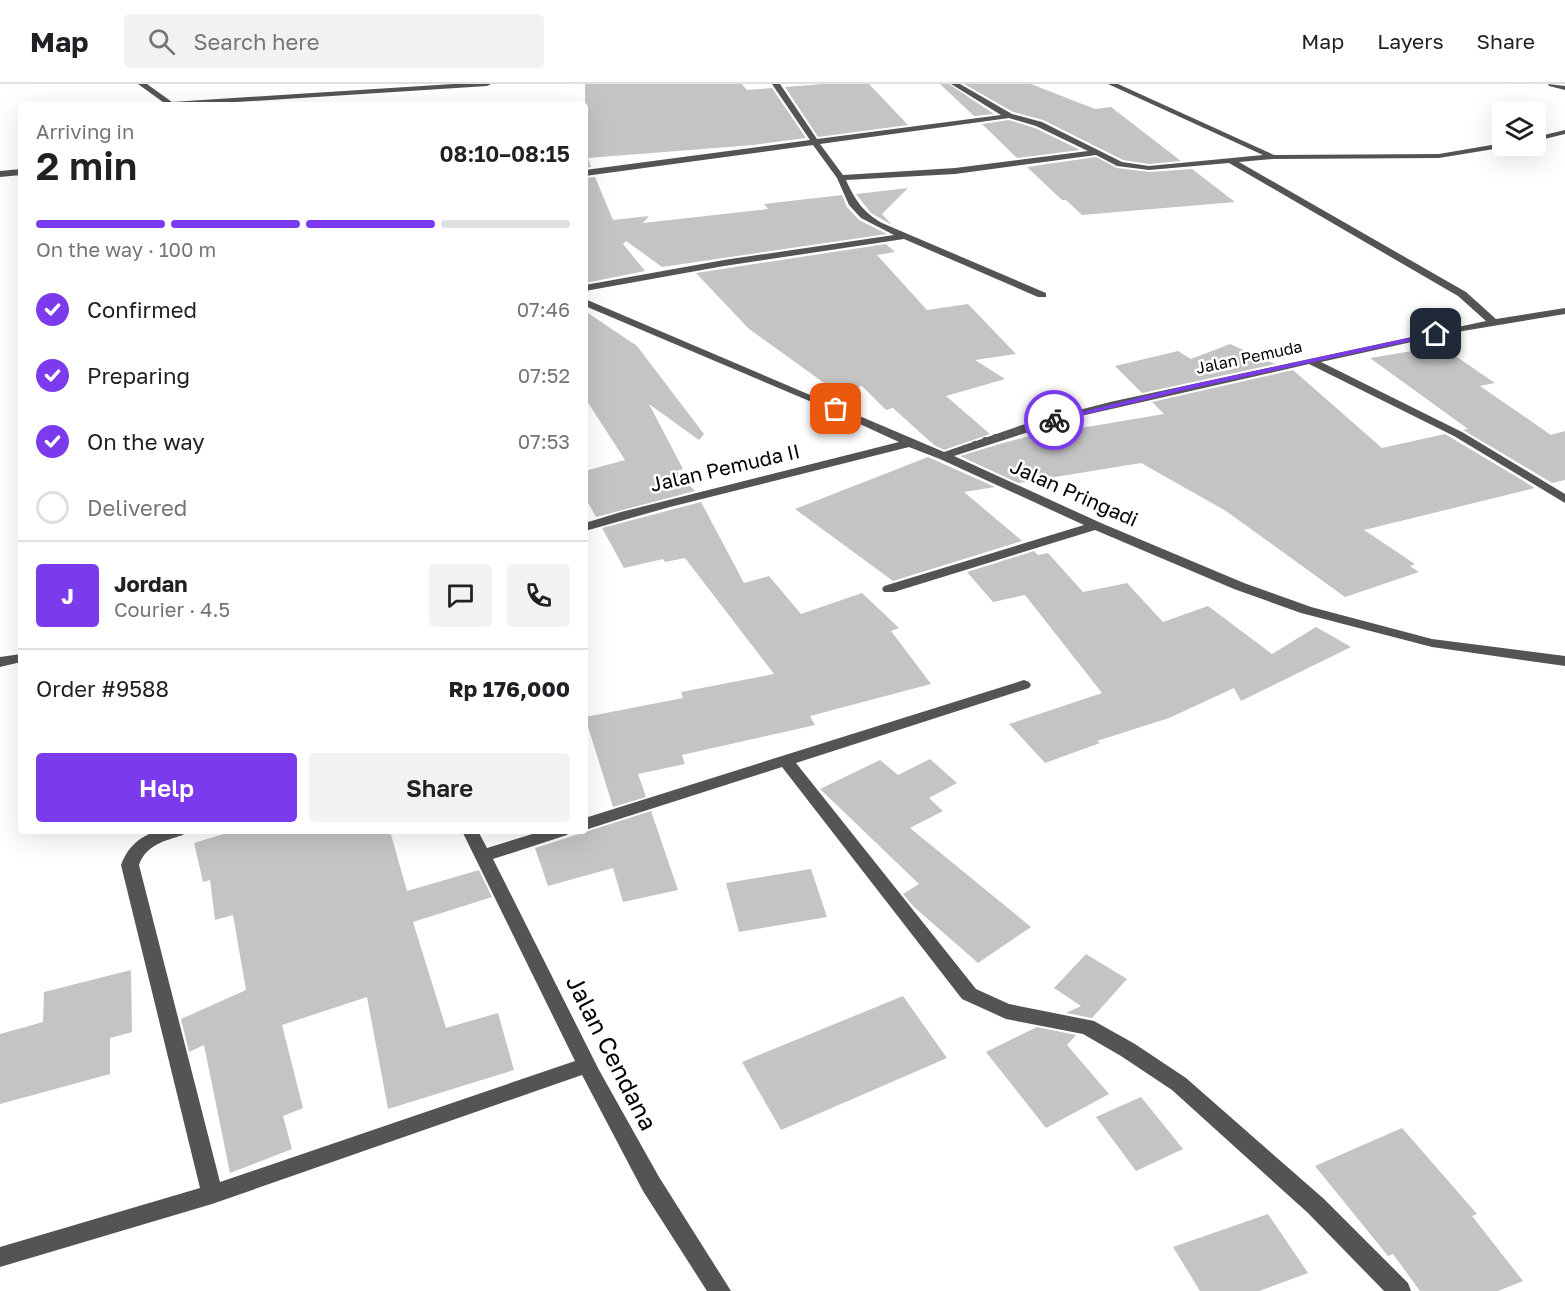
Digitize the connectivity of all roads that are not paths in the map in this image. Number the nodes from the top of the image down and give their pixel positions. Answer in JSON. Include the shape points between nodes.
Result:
{"nodes":[{"id":1,"x":142,"y":84,"type":"edge"},
{"id":2,"x":487,"y":84,"type":"edge"},
{"id":3,"x":955,"y":84,"type":"edge"},
{"id":4,"x":1112,"y":84,"type":"edge"},
{"id":5,"x":1552,"y":84,"type":"edge"},
{"id":6,"x":780,"y":85,"type":"edge"},
{"id":7,"x":1565,"y":88,"type":"edge"},
{"id":8,"x":167,"y":102,"type":"edge"},
{"id":9,"x":216,"y":102,"type":"edge"},
{"id":10,"x":1009,"y":117,"type":"junction"},
{"id":11,"x":1565,"y":132,"type":"edge"},
{"id":12,"x":1546,"y":137,"type":"edge"},
{"id":13,"x":815,"y":142,"type":"junction"},
{"id":14,"x":1492,"y":147,"type":"edge"},
{"id":15,"x":1095,"y":152,"type":"junction"},
{"id":16,"x":1273,"y":157,"type":"junction"},
{"id":17,"x":1231,"y":161,"type":"junction"},
{"id":18,"x":18,"y":172,"type":"edge"},
{"id":19,"x":588,"y":172,"type":"edge"},
{"id":20,"x":0,"y":174,"type":"edge"},
{"id":21,"x":841,"y":178,"type":"junction"},
{"id":22,"x":904,"y":236,"type":"junction"},
{"id":23,"x":588,"y":287,"type":"edge"},
{"id":24,"x":1042,"y":295,"type":"dead end"},
{"id":25,"x":588,"y":303,"type":"edge"},
{"id":26,"x":1565,"y":310,"type":"edge"},
{"id":27,"x":1492,"y":321,"type":"junction"},
{"id":28,"x":1311,"y":361,"type":"junction"},
{"id":29,"x":910,"y":443,"type":"junction"},
{"id":30,"x":944,"y":456,"type":"junction"},
{"id":31,"x":1565,"y":499,"type":"edge"},
{"id":32,"x":588,"y":526,"type":"edge"},
{"id":33,"x":1096,"y":526,"type":"junction"},
{"id":34,"x":889,"y":589,"type":"dead end"},
{"id":35,"x":18,"y":659,"type":"edge"},
{"id":36,"x":1565,"y":661,"type":"edge"},
{"id":37,"x":0,"y":662,"type":"edge"},
{"id":38,"x":1024,"y":685,"type":"dead end"},
{"id":39,"x":785,"y":760,"type":"junction"},
{"id":40,"x":588,"y":823,"type":"edge"},
{"id":41,"x":167,"y":834,"type":"edge"},
{"id":42,"x":471,"y":834,"type":"edge"},
{"id":43,"x":552,"y":834,"type":"edge"},
{"id":44,"x":482,"y":856,"type":"junction"},
{"id":45,"x":587,"y":1065,"type":"junction"},
{"id":46,"x":212,"y":1194,"type":"junction"},
{"id":47,"x":0,"y":1257,"type":"edge"},
{"id":48,"x":720,"y":1291,"type":"edge"},
{"id":49,"x":1400,"y":1291,"type":"edge"}],
"edges":[{"from":1,"to":8,"type":"street"},
{"from":2,"to":9,"type":"street"},
{"from":3,"to":10,"type":"street"},
{"from":4,"to":16,"type":"street"},
{"from":5,"to":7,"type":"street"},
{"from":6,"to":13,"type":"street"},
{"from":10,"to":13,"type":"street"},
{"from":10,"to":15,"type":"street","via":[[1039,123]]},
{"from":11,"to":12,"type":"street"},
{"from":13,"to":19,"type":"street"},
{"from":13,"to":21,"type":"street"},
{"from":14,"to":16,"type":"street","via":[[1409,158]]},
{"from":15,"to":17,"type":"street","via":[[1120,164],[1149,168]]},
{"from":15,"to":21,"type":"street","via":[[955,171]]},
{"from":16,"to":17,"type":"street"},
{"from":17,"to":27,"type":"street","via":[[1462,294]]},
{"from":18,"to":20,"type":"street"},
{"from":21,"to":22,"type":"street","via":[[852,202],[864,216]]},
{"from":22,"to":23,"type":"street"},
{"from":22,"to":24,"type":"street"},
{"from":25,"to":29,"type":"street","name":"Jalan Pringadi"},
{"from":26,"to":27,"type":"street","name":"Jalan Pemuda"},
{"from":27,"to":28,"type":"street","name":"Jalan Pemuda"},
{"from":28,"to":30,"type":"street","name":"Jalan Pemuda","via":[[1034,425]]},
{"from":28,"to":31,"type":"street","via":[[1458,434]]},
{"from":29,"to":30,"type":"street","name":"Jalan Pringadi"},
{"from":29,"to":32,"type":"street","name":"Jalan Pemuda II"},
{"from":30,"to":33,"type":"street","name":"Jalan Pringadi"},
{"from":33,"to":34,"type":"street"},
{"from":33,"to":36,"type":"street","name":"Jalan Pringadi","via":[[1306,610],[1432,643]]},
{"from":35,"to":37,"type":"street"},
{"from":38,"to":39,"type":"street"},
{"from":39,"to":40,"type":"street"},
{"from":39,"to":49,"type":"street","via":[[969,994],[1006,1011],[1087,1027],[1170,1078],[1316,1206]]},
{"from":41,"to":46,"type":"street","via":[[140,845],[130,865]]},
{"from":42,"to":44,"type":"street","name":"Jalan Cendana"},
{"from":43,"to":44,"type":"street"},
{"from":44,"to":45,"type":"street","name":"Jalan Cendana"},
{"from":45,"to":46,"type":"street"},
{"from":45,"to":48,"type":"street","name":"Jalan Cendana","via":[[651,1184]]},
{"from":46,"to":47,"type":"street"}]}
